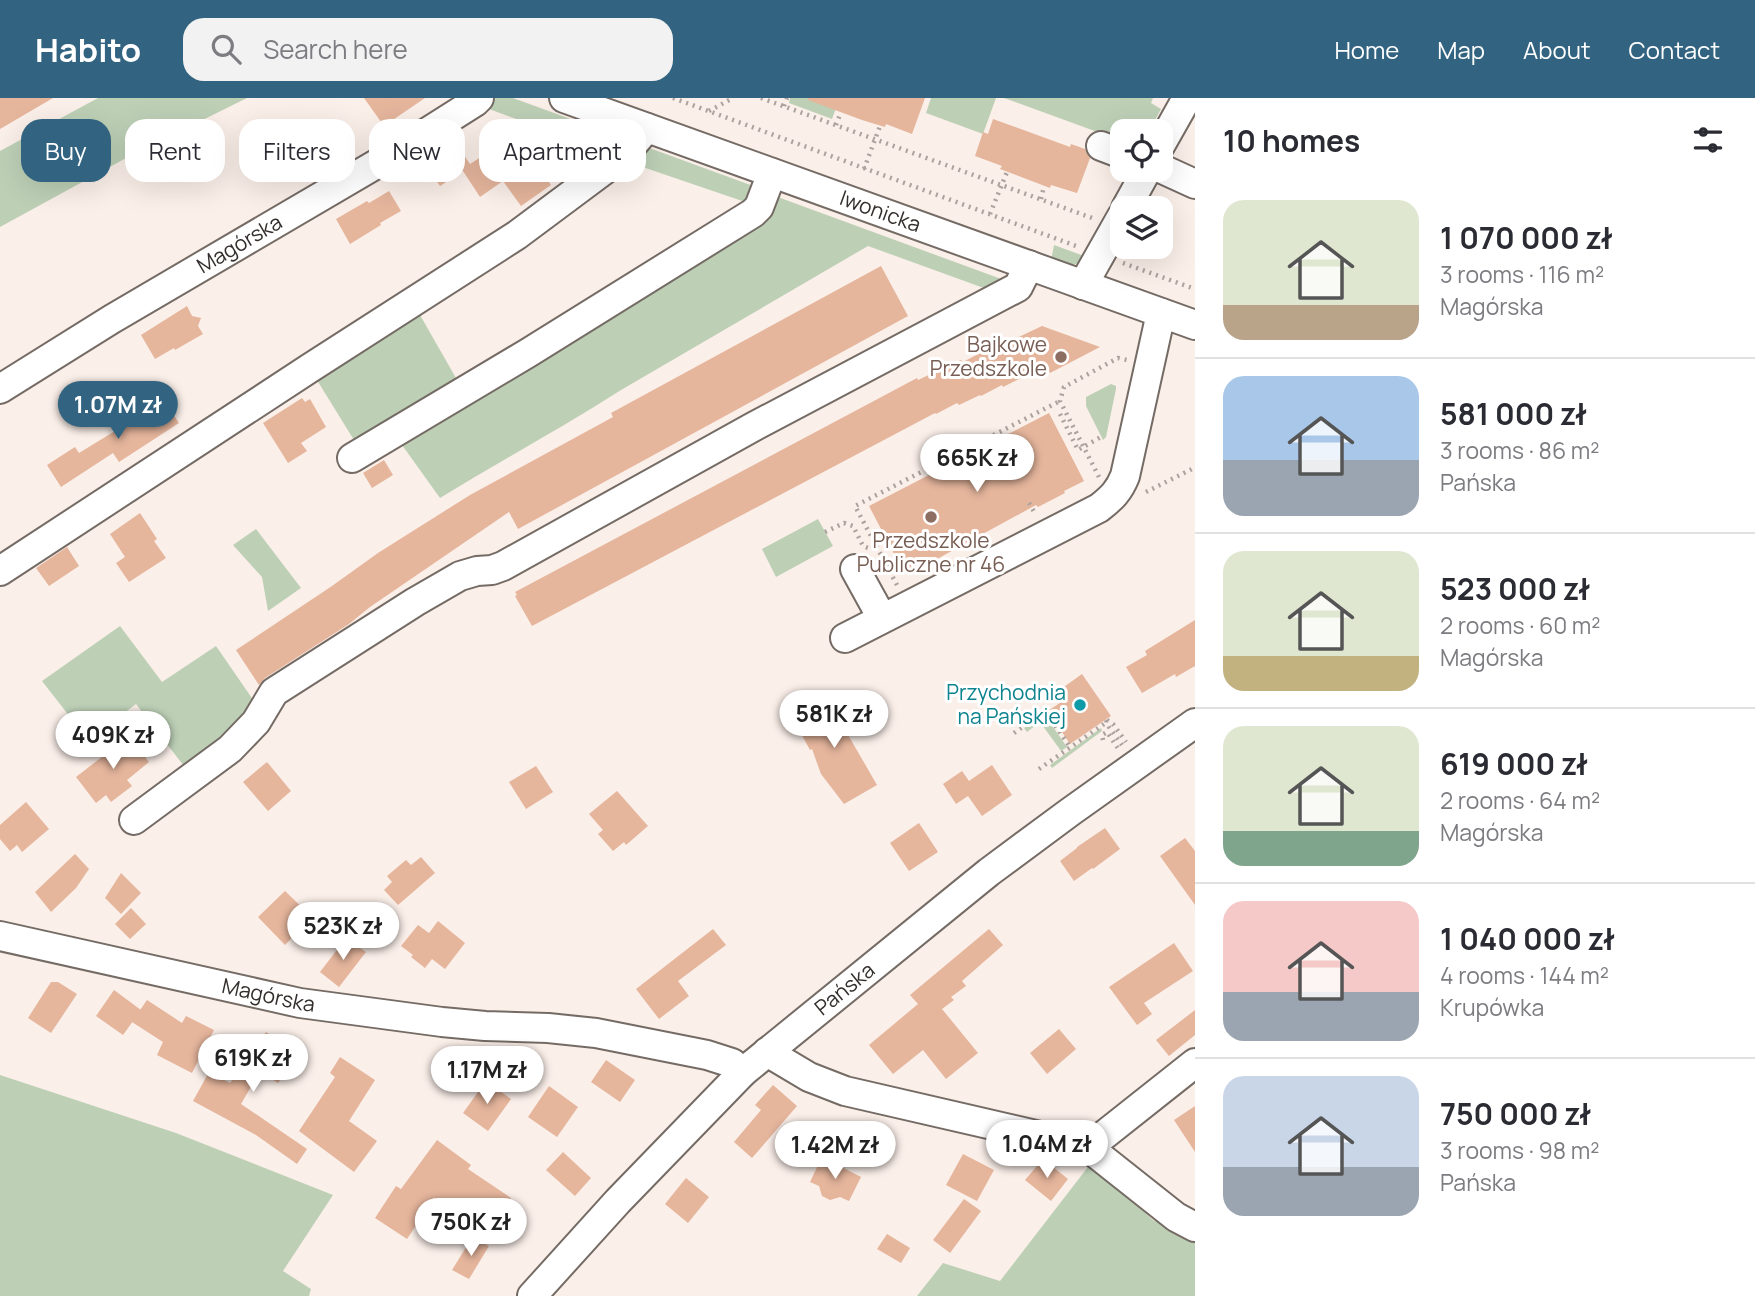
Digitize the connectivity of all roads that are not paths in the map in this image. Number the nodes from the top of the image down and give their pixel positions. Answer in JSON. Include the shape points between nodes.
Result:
{"nodes":[{"id":1,"x":478,"y":98,"type":"edge"},
{"id":2,"x":1187,"y":98,"type":"edge"},
{"id":3,"x":568,"y":99,"type":"edge"},
{"id":4,"x":1173,"y":123,"type":"edge"},
{"id":5,"x":648,"y":128,"type":"junction"},
{"id":6,"x":772,"y":173,"type":"junction"},
{"id":7,"x":1173,"y":174,"type":"edge"},
{"id":8,"x":1195,"y":184,"type":"edge"},
{"id":9,"x":1110,"y":218,"type":"edge"},
{"id":10,"x":1029,"y":265,"type":"junction"},
{"id":11,"x":1083,"y":285,"type":"junction"},
{"id":12,"x":1161,"y":313,"type":"junction"},
{"id":13,"x":1195,"y":326,"type":"edge"},
{"id":14,"x":0,"y":389,"type":"edge"},
{"id":15,"x":352,"y":458,"type":"dead end"},
{"id":16,"x":855,"y":569,"type":"dead end"},
{"id":17,"x":0,"y":571,"type":"edge"},
{"id":18,"x":883,"y":618,"type":"junction"},
{"id":19,"x":845,"y":638,"type":"dead end"},
{"id":20,"x":1195,"y":723,"type":"edge"},
{"id":21,"x":134,"y":820,"type":"dead end"},
{"id":22,"x":0,"y":936,"type":"edge"},
{"id":23,"x":767,"y":1052,"type":"junction"},
{"id":24,"x":1195,"y":1063,"type":"edge"},
{"id":25,"x":743,"y":1072,"type":"junction"},
{"id":26,"x":1090,"y":1150,"type":"junction"},
{"id":27,"x":1195,"y":1227,"type":"edge"},
{"id":28,"x":532,"y":1296,"type":"edge"}],
"edges":[{"from":1,"to":14,"type":"street","name":"Magórska","via":[[385,159]]},
{"from":2,"to":4,"type":"street"},
{"from":3,"to":5,"type":"street","name":"Iwonicka"},
{"from":5,"to":6,"type":"street","name":"Iwonicka"},
{"from":5,"to":17,"type":"street","via":[[623,156],[517,235]]},
{"from":6,"to":10,"type":"street","name":"Iwonicka"},
{"from":6,"to":15,"type":"street","via":[[753,214]]},
{"from":7,"to":8,"type":"street"},
{"from":9,"to":11,"type":"street","via":[[1101,255]]},
{"from":10,"to":11,"type":"street","name":"Iwonicka"},
{"from":10,"to":21,"type":"street","via":[[1018,287],[503,566],[460,576],[415,602],[274,692],[256,722],[230,750]]},
{"from":11,"to":12,"type":"street","name":"Iwonicka"},
{"from":12,"to":13,"type":"street","name":"Iwonicka"},
{"from":12,"to":18,"type":"street","via":[[1125,476],[1112,499]]},
{"from":16,"to":18,"type":"street"},
{"from":18,"to":19,"type":"street"},
{"from":20,"to":23,"type":"street","name":"Pańska","via":[[989,872]]},
{"from":22,"to":25,"type":"street","name":"Magórska","via":[[300,1003],[442,1022],[596,1033],[706,1055],[732,1063]]},
{"from":23,"to":25,"type":"street","name":"Pańska"},
{"from":23,"to":26,"type":"street","via":[[809,1077],[845,1091]]},
{"from":24,"to":26,"type":"street"},
{"from":25,"to":28,"type":"street","name":"Pańska"},
{"from":26,"to":27,"type":"street"}]}
